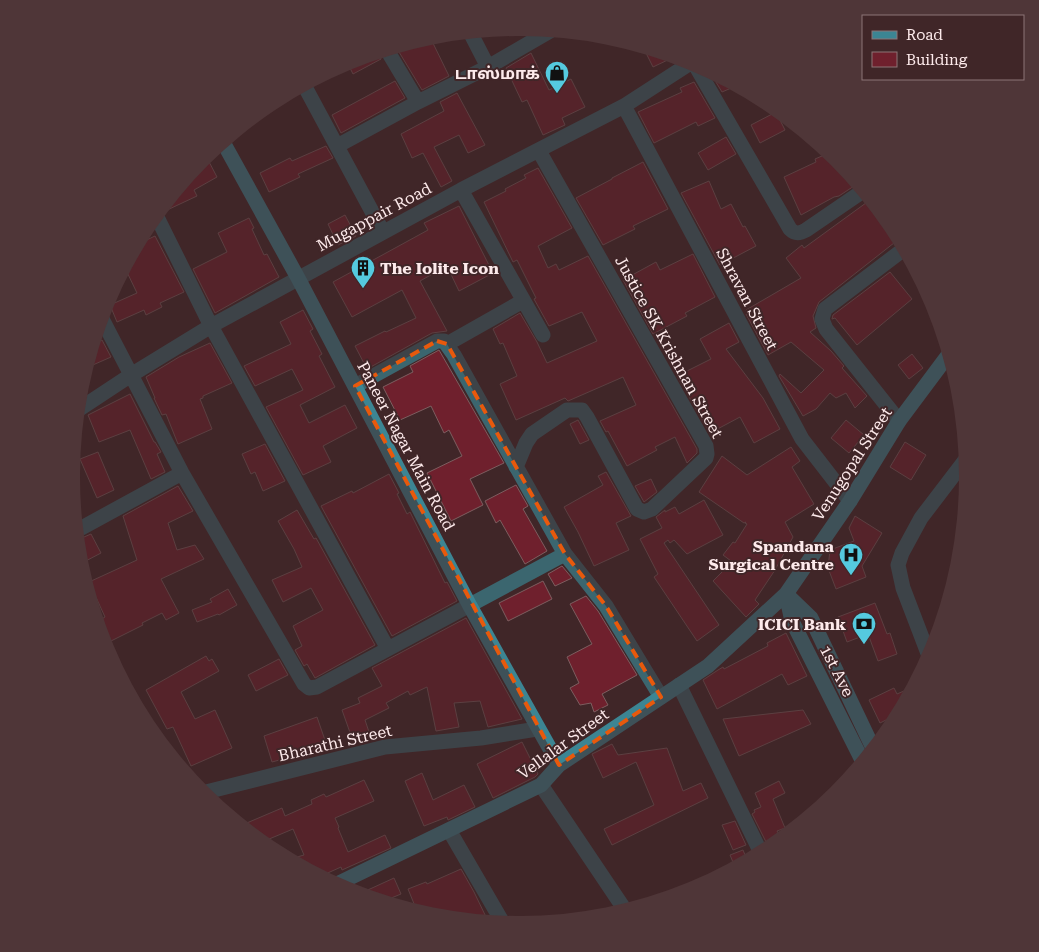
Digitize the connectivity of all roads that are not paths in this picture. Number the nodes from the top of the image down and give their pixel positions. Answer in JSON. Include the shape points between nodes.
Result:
{"nodes":[{"id":1,"x":539,"y":37,"type":"edge"},
{"id":2,"x":474,"y":39,"type":"edge"},
{"id":3,"x":391,"y":56,"type":"edge"},
{"id":4,"x":488,"y":67,"type":"junction"},
{"id":5,"x":684,"y":69,"type":"edge"},
{"id":6,"x":701,"y":76,"type":"edge"},
{"id":7,"x":307,"y":91,"type":"edge"},
{"id":8,"x":418,"y":102,"type":"junction"},
{"id":9,"x":624,"y":106,"type":"junction"},
{"id":10,"x":337,"y":146,"type":"junction"},
{"id":11,"x":226,"y":148,"type":"edge"},
{"id":12,"x":539,"y":151,"type":"junction"},
{"id":13,"x":461,"y":190,"type":"junction"},
{"id":14,"x":857,"y":195,"type":"edge"},
{"id":15,"x":160,"y":224,"type":"edge"},
{"id":16,"x":383,"y":232,"type":"junction"},
{"id":17,"x":898,"y":253,"type":"edge"},
{"id":18,"x":298,"y":278,"type":"junction"},
{"id":19,"x":523,"y":301,"type":"junction"},
{"id":20,"x":212,"y":326,"type":"junction"},
{"id":21,"x":106,"y":327,"type":"edge"},
{"id":22,"x":543,"y":335,"type":"dead end"},
{"id":23,"x":447,"y":344,"type":"junction"},
{"id":24,"x":944,"y":361,"type":"edge"},
{"id":25,"x":131,"y":375,"type":"junction"},
{"id":26,"x":355,"y":386,"type":"junction"},
{"id":27,"x":86,"y":405,"type":"edge"},
{"id":28,"x":899,"y":421,"type":"junction"},
{"id":29,"x":516,"y":467,"type":"junction"},
{"id":30,"x":959,"y":469,"type":"edge"},
{"id":31,"x":182,"y":473,"type":"junction"},
{"id":32,"x":850,"y":501,"type":"junction"},
{"id":33,"x":83,"y":528,"type":"edge"},
{"id":34,"x":565,"y":554,"type":"junction"},
{"id":35,"x":786,"y":594,"type":"junction"},
{"id":36,"x":470,"y":606,"type":"junction"},
{"id":37,"x":925,"y":646,"type":"edge"},
{"id":38,"x":388,"y":650,"type":"junction"},
{"id":39,"x":679,"y":685,"type":"junction"},
{"id":40,"x":661,"y":697,"type":"junction"},
{"id":41,"x":537,"y":729,"type":"junction"},
{"id":42,"x":870,"y":741,"type":"edge"},
{"id":43,"x":859,"y":755,"type":"edge"},
{"id":44,"x":559,"y":765,"type":"junction"},
{"id":45,"x":541,"y":785,"type":"junction"},
{"id":46,"x":213,"y":790,"type":"edge"},
{"id":47,"x":449,"y":830,"type":"junction"},
{"id":48,"x":758,"y":846,"type":"edge"},
{"id":49,"x":346,"y":880,"type":"edge"},
{"id":50,"x":621,"y":904,"type":"edge"},
{"id":51,"x":499,"y":915,"type":"edge"}],
"edges":[{"from":1,"to":4,"type":"street"},
{"from":2,"to":4,"type":"street"},
{"from":3,"to":8,"type":"street"},
{"from":4,"to":8,"type":"street"},
{"from":5,"to":9,"type":"street","name":"Mugappair Road"},
{"from":6,"to":14,"type":"street","via":[[794,233],[806,230]]},
{"from":7,"to":10,"type":"street"},
{"from":8,"to":10,"type":"street"},
{"from":9,"to":12,"type":"street","name":"Mugappair Road"},
{"from":9,"to":32,"type":"street","name":"Shravan Street","via":[[802,438]]},
{"from":10,"to":16,"type":"street"},
{"from":11,"to":18,"type":"street","name":"Paneer Nagar Main Road"},
{"from":12,"to":13,"type":"street","name":"Mugappair Road"},
{"from":12,"to":29,"type":"street","name":"Justice SK Krishnan Street","via":[[708,454],[652,509],[644,512],[637,509],[582,410],[568,410],[532,434]]},
{"from":13,"to":16,"type":"street","name":"Mugappair Road"},
{"from":13,"to":19,"type":"street"},
{"from":15,"to":20,"type":"street"},
{"from":16,"to":18,"type":"street","name":"Mugappair Road"},
{"from":17,"to":28,"type":"street","via":[[825,308],[822,319]]},
{"from":18,"to":20,"type":"street","name":"Mugappair Road"},
{"from":18,"to":26,"type":"street","name":"Paneer Nagar Main Road"},
{"from":19,"to":22,"type":"street"},
{"from":19,"to":23,"type":"street"},
{"from":20,"to":25,"type":"street","name":"Mugappair Road"},
{"from":20,"to":38,"type":"street"},
{"from":21,"to":25,"type":"street"},
{"from":23,"to":26,"type":"street","via":[[437,341]]},
{"from":23,"to":29,"type":"street"},
{"from":24,"to":28,"type":"street","name":"Venugopal Street"},
{"from":25,"to":27,"type":"street","name":"Mugappair Road"},
{"from":25,"to":31,"type":"street"},
{"from":26,"to":36,"type":"street","name":"Paneer Nagar Main Road"},
{"from":28,"to":32,"type":"street","name":"Venugopal Street"},
{"from":29,"to":34,"type":"street"},
{"from":30,"to":37,"type":"street","via":[[921,518],[898,565],[903,588]]},
{"from":31,"to":33,"type":"street"},
{"from":31,"to":38,"type":"street","via":[[304,684],[309,688],[317,687]]},
{"from":32,"to":35,"type":"street","name":"Venugopal Street"},
{"from":34,"to":36,"type":"street"},
{"from":34,"to":40,"type":"street","via":[[606,606]]},
{"from":35,"to":39,"type":"street","name":"Vellalar Street","via":[[708,666]]},
{"from":35,"to":42,"type":"street","via":[[811,618]]},
{"from":35,"to":43,"type":"street","name":"1st Ave","via":[[792,621]]},
{"from":36,"to":38,"type":"street"},
{"from":36,"to":41,"type":"street","name":"Paneer Nagar Main Road"},
{"from":39,"to":40,"type":"street","name":"Vellalar Street"},
{"from":39,"to":48,"type":"street"},
{"from":40,"to":44,"type":"street","name":"Vellalar Street"},
{"from":41,"to":44,"type":"street","name":"Paneer Nagar Main Road"},
{"from":41,"to":46,"type":"street","name":"Bharathi Street","via":[[385,747]]},
{"from":44,"to":45,"type":"street","name":"Vellalar Street"},
{"from":45,"to":47,"type":"street","name":"Vellalar Street"},
{"from":45,"to":50,"type":"street"},
{"from":47,"to":49,"type":"street","name":"Vellalar Street"},
{"from":47,"to":51,"type":"street"}]}
